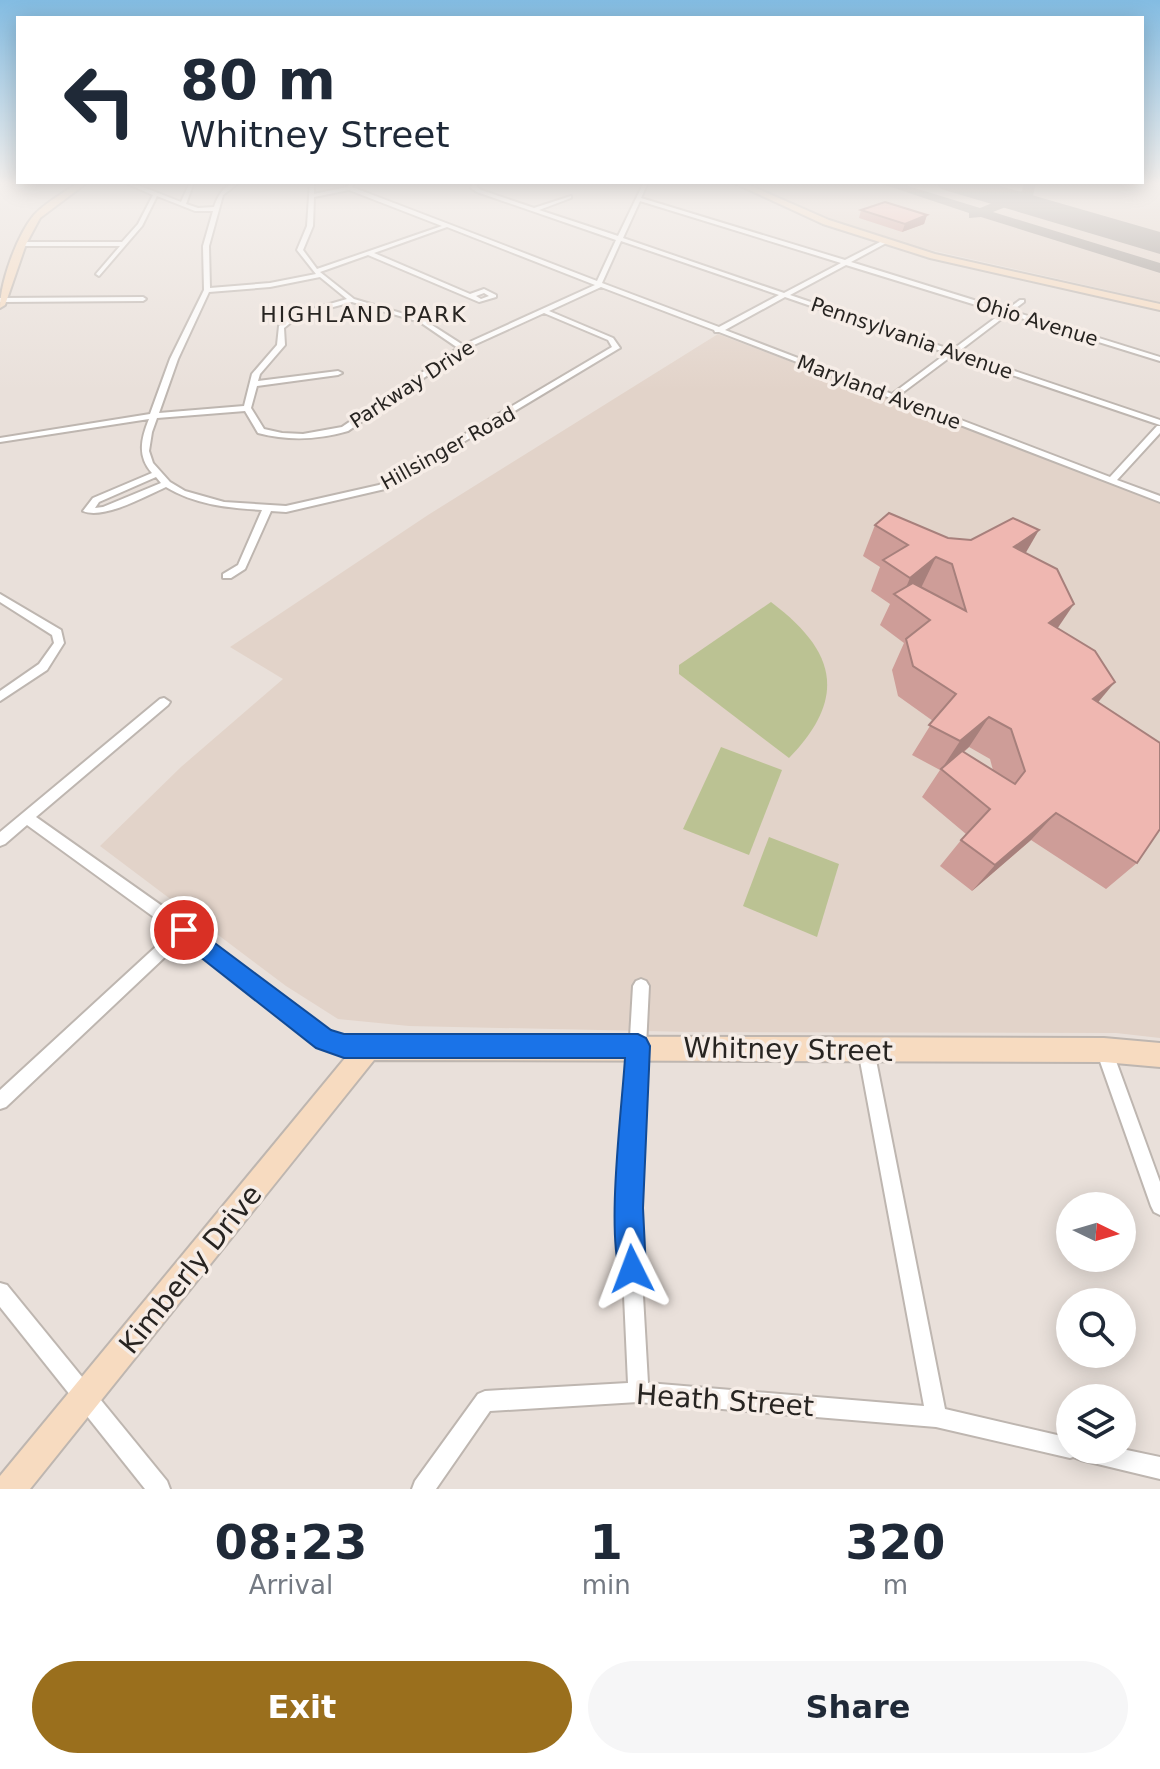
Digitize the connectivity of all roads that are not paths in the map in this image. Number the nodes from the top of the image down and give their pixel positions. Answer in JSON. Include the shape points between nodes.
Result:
{"nodes":[{"id":1,"x":19,"y":251,"type":"edge"},
{"id":2,"x":118,"y":251,"type":"edge"},
{"id":3,"x":206,"y":251,"type":"edge"},
{"id":4,"x":301,"y":251,"type":"edge"},
{"id":5,"x":373,"y":251,"type":"edge"},
{"id":6,"x":508,"y":251,"type":"edge"},
{"id":7,"x":613,"y":251,"type":"edge"},
{"id":8,"x":656,"y":251,"type":"edge"},
{"id":9,"x":811,"y":251,"type":"edge"},
{"id":10,"x":866,"y":251,"type":"edge"},
{"id":11,"x":921,"y":251,"type":"edge"},
{"id":12,"x":369,"y":253,"type":"junction"},
{"id":13,"x":845,"y":262,"type":"junction"},
{"id":14,"x":318,"y":273,"type":"junction"},
{"id":15,"x":99,"y":274,"type":"dead end"},
{"id":16,"x":598,"y":286,"type":"junction"},
{"id":17,"x":207,"y":290,"type":"junction"},
{"id":18,"x":785,"y":295,"type":"junction"},
{"id":19,"x":471,"y":296,"type":"dead end"},
{"id":20,"x":143,"y":299,"type":"dead end"},
{"id":21,"x":352,"y":300,"type":"junction"},
{"id":22,"x":1,"y":301,"type":"edge"},
{"id":23,"x":1022,"y":301,"type":"dead end"},
{"id":24,"x":1160,"y":307,"type":"edge"},
{"id":25,"x":544,"y":311,"type":"junction"},
{"id":26,"x":1008,"y":312,"type":"junction"},
{"id":27,"x":717,"y":331,"type":"junction"},
{"id":28,"x":463,"y":348,"type":"junction"},
{"id":29,"x":954,"y":353,"type":"junction"},
{"id":30,"x":1160,"y":359,"type":"edge"},
{"id":31,"x":338,"y":373,"type":"dead end"},
{"id":32,"x":255,"y":384,"type":"junction"},
{"id":33,"x":892,"y":397,"type":"junction"},
{"id":34,"x":247,"y":408,"type":"junction"},
{"id":35,"x":153,"y":416,"type":"junction"},
{"id":36,"x":1160,"y":426,"type":"edge"},
{"id":37,"x":0,"y":440,"type":"edge"},
{"id":38,"x":157,"y":474,"type":"junction"},
{"id":39,"x":1111,"y":481,"type":"junction"},
{"id":40,"x":167,"y":484,"type":"junction"},
{"id":41,"x":1160,"y":499,"type":"edge"},
{"id":42,"x":267,"y":509,"type":"junction"},
{"id":43,"x":227,"y":576,"type":"dead end"},
{"id":44,"x":1,"y":600,"type":"edge"},
{"id":45,"x":0,"y":697,"type":"edge"},
{"id":46,"x":164,"y":702,"type":"dead end"},
{"id":47,"x":27,"y":818,"type":"junction"},
{"id":48,"x":0,"y":840,"type":"edge"},
{"id":49,"x":184,"y":930,"type":"junction"},
{"id":50,"x":641,"y":986,"type":"dead end"},
{"id":51,"x":638,"y":1046,"type":"junction"},
{"id":52,"x":368,"y":1048,"type":"junction"},
{"id":53,"x":866,"y":1050,"type":"junction"},
{"id":54,"x":1104,"y":1050,"type":"junction"},
{"id":55,"x":1160,"y":1055,"type":"edge"},
{"id":56,"x":0,"y":1101,"type":"edge"},
{"id":57,"x":1160,"y":1206,"type":"edge"},
{"id":58,"x":0,"y":1292,"type":"edge"},
{"id":59,"x":638,"y":1392,"type":"junction"},
{"id":60,"x":84,"y":1400,"type":"junction"},
{"id":61,"x":936,"y":1417,"type":"junction"},
{"id":62,"x":1056,"y":1445,"type":"edge"},
{"id":63,"x":1136,"y":1463,"type":"edge"},
{"id":64,"x":1160,"y":1468,"type":"edge"},
{"id":65,"x":10,"y":1489,"type":"edge"},
{"id":66,"x":159,"y":1489,"type":"edge"},
{"id":67,"x":423,"y":1489,"type":"edge"}],
"edges":[{"from":1,"to":22,"type":"street"},
{"from":2,"to":15,"type":"street"},
{"from":3,"to":17,"type":"street"},
{"from":4,"to":14,"type":"street"},
{"from":5,"to":12,"type":"street"},
{"from":6,"to":16,"type":"street","name":"Maryland Avenue"},
{"from":7,"to":16,"type":"street"},
{"from":8,"to":18,"type":"street","name":"Pennsylvania Avenue"},
{"from":9,"to":13,"type":"street","name":"Ohio Avenue"},
{"from":10,"to":13,"type":"street"},
{"from":11,"to":24,"type":"street"},
{"from":12,"to":14,"type":"street"},
{"from":12,"to":19,"type":"street"},
{"from":13,"to":18,"type":"street"},
{"from":13,"to":26,"type":"street","name":"Ohio Avenue"},
{"from":14,"to":17,"type":"street","via":[[270,285]]},
{"from":14,"to":21,"type":"street"},
{"from":16,"to":25,"type":"street","name":"Parkway Drive"},
{"from":16,"to":27,"type":"street","name":"Maryland Avenue"},
{"from":17,"to":35,"type":"street"},
{"from":18,"to":27,"type":"street"},
{"from":18,"to":29,"type":"street","name":"Pennsylvania Avenue"},
{"from":20,"to":22,"type":"street"},
{"from":21,"to":28,"type":"street","via":[[422,321]]},
{"from":21,"to":32,"type":"street","via":[[287,320],[281,327],[281,345],[262,364]]},
{"from":23,"to":26,"type":"street"},
{"from":25,"to":28,"type":"street","name":"Parkway Drive"},
{"from":25,"to":42,"type":"street","name":"Hillsinger Road","via":[[611,339],[614,352],[382,487],[305,507]]},
{"from":26,"to":29,"type":"street"},
{"from":26,"to":30,"type":"street","name":"Ohio Avenue"},
{"from":27,"to":33,"type":"street","name":"Maryland Avenue"},
{"from":28,"to":34,"type":"street","name":"Parkway Drive","via":[[345,429],[322,436],[261,431]]},
{"from":29,"to":33,"type":"street"},
{"from":29,"to":36,"type":"street","name":"Pennsylvania Avenue"},
{"from":31,"to":32,"type":"street"},
{"from":32,"to":34,"type":"street"},
{"from":33,"to":39,"type":"street","name":"Maryland Avenue"},
{"from":34,"to":35,"type":"street"},
{"from":35,"to":37,"type":"street"},
{"from":35,"to":38,"type":"street","via":[[145,451]]},
{"from":36,"to":39,"type":"street"},
{"from":38,"to":40,"type":"street","name":"Hillsinger Road"},
{"from":38,"to":40,"type":"street","via":[[96,500],[88,511],[104,510]]},
{"from":39,"to":41,"type":"street","name":"Maryland Avenue"},
{"from":40,"to":42,"type":"street","name":"Hillsinger Road","via":[[223,505]]},
{"from":42,"to":43,"type":"street","via":[[242,567]]},
{"from":44,"to":45,"type":"street","via":[[57,633],[59,643],[43,667]]},
{"from":46,"to":47,"type":"street"},
{"from":47,"to":48,"type":"street"},
{"from":47,"to":49,"type":"street"},
{"from":49,"to":52,"type":"street","via":[[324,1040]]},
{"from":49,"to":56,"type":"street"},
{"from":50,"to":51,"type":"street"},
{"from":51,"to":52,"type":"street","name":"Whitney Street"},
{"from":51,"to":53,"type":"street","name":"Whitney Street"},
{"from":51,"to":59,"type":"street","via":[[629,1208]]},
{"from":52,"to":60,"type":"street","name":"Kimberly Drive"},
{"from":53,"to":54,"type":"street","name":"Whitney Street"},
{"from":53,"to":61,"type":"street"},
{"from":54,"to":55,"type":"street","name":"Whitney Street"},
{"from":54,"to":57,"type":"street"},
{"from":58,"to":60,"type":"street"},
{"from":59,"to":61,"type":"street","name":"Heath Street"},
{"from":59,"to":67,"type":"street","name":"Heath Street","via":[[485,1401]]},
{"from":60,"to":65,"type":"street","name":"Kimberly Drive"},
{"from":60,"to":66,"type":"street"},
{"from":61,"to":62,"type":"street","name":"Heath Street"},
{"from":63,"to":64,"type":"street"}]}
